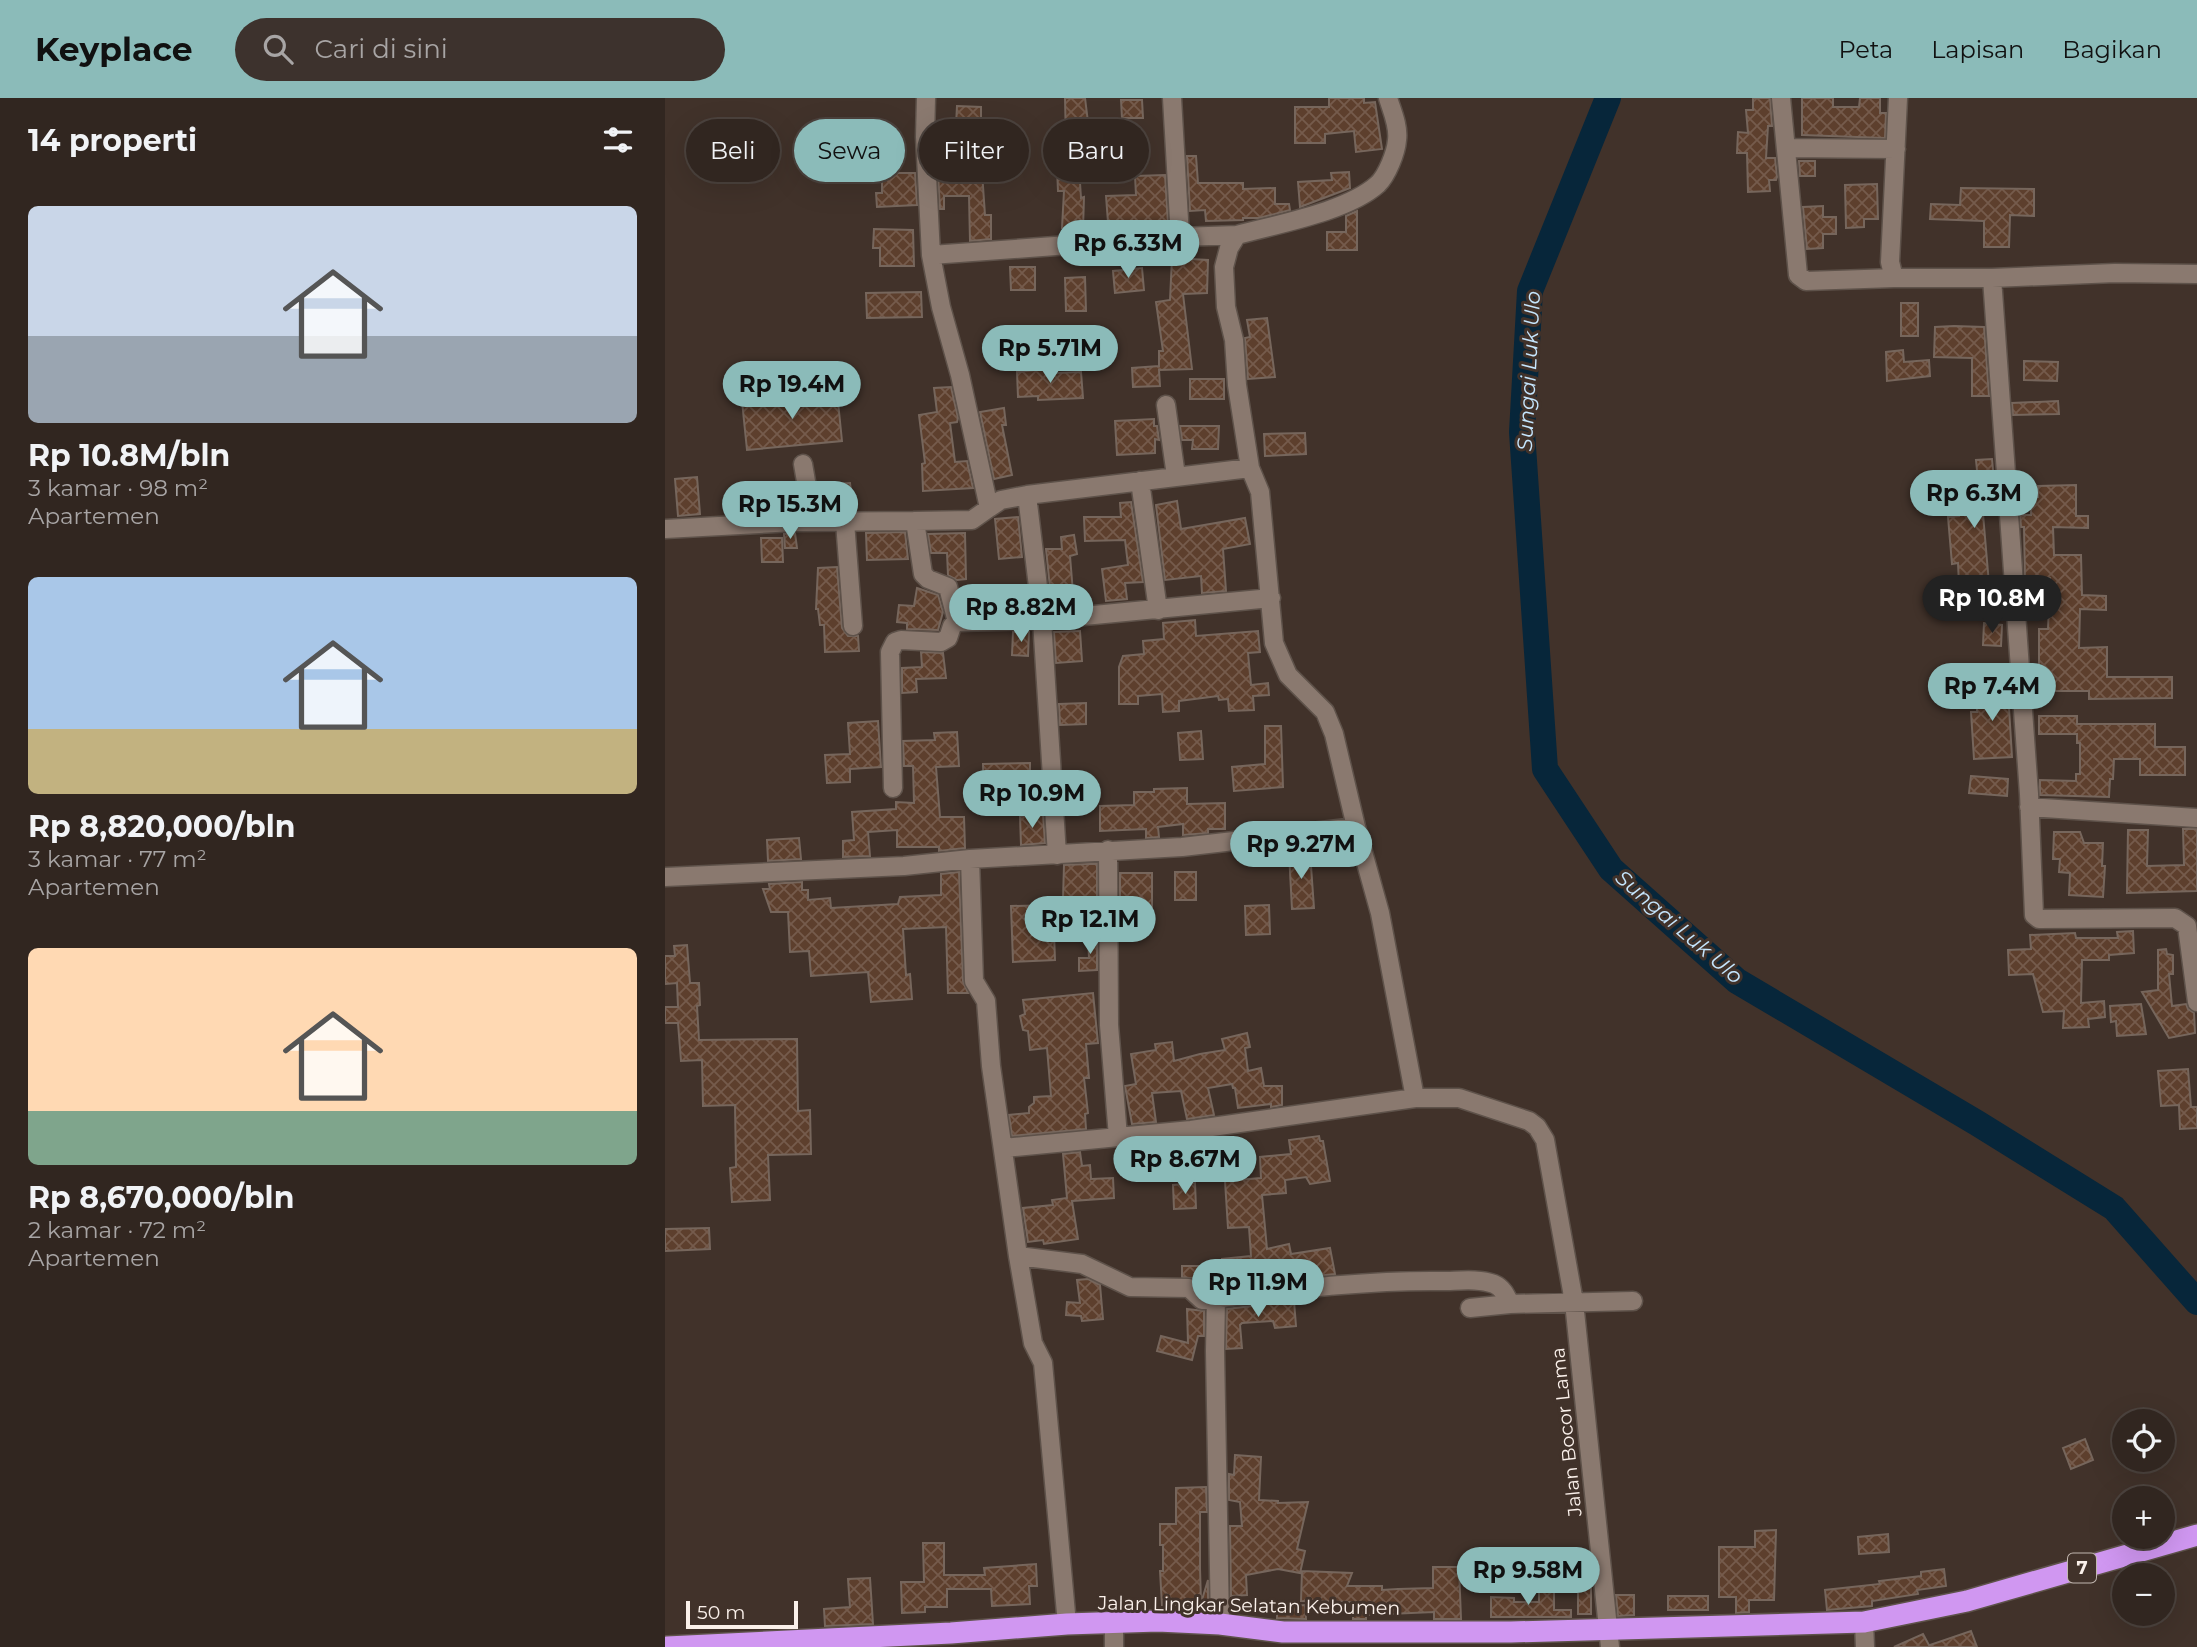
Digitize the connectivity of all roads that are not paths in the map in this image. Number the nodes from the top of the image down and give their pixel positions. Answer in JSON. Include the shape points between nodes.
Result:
{"nodes":[{"id":1,"x":926,"y":98,"type":"edge"},
{"id":2,"x":1172,"y":98,"type":"edge"},
{"id":3,"x":1388,"y":98,"type":"edge"},
{"id":4,"x":1781,"y":98,"type":"edge"},
{"id":5,"x":1898,"y":98,"type":"edge"},
{"id":6,"x":1786,"y":148,"type":"junction"},
{"id":7,"x":1896,"y":149,"type":"junction"},
{"id":8,"x":1237,"y":236,"type":"junction"},
{"id":9,"x":1180,"y":237,"type":"junction"},
{"id":10,"x":931,"y":255,"type":"junction"},
{"id":11,"x":2197,"y":274,"type":"edge"},
{"id":12,"x":1894,"y":278,"type":"junction"},
{"id":13,"x":1992,"y":278,"type":"junction"},
{"id":14,"x":1166,"y":405,"type":"dead end"},
{"id":15,"x":803,"y":464,"type":"dead end"},
{"id":16,"x":1250,"y":468,"type":"junction"},
{"id":17,"x":1176,"y":476,"type":"junction"},
{"id":18,"x":1140,"y":481,"type":"junction"},
{"id":19,"x":1027,"y":495,"type":"junction"},
{"id":20,"x":989,"y":508,"type":"junction"},
{"id":21,"x":915,"y":521,"type":"junction"},
{"id":22,"x":813,"y":522,"type":"junction"},
{"id":23,"x":845,"y":522,"type":"junction"},
{"id":24,"x":665,"y":529,"type":"edge"},
{"id":25,"x":1271,"y":598,"type":"junction"},
{"id":26,"x":1158,"y":610,"type":"junction"},
{"id":27,"x":1042,"y":620,"type":"junction"},
{"id":28,"x":968,"y":622,"type":"junction"},
{"id":29,"x":853,"y":626,"type":"dead end"},
{"id":30,"x":893,"y":788,"type":"dead end"},
{"id":31,"x":2029,"y":807,"type":"junction"},
{"id":32,"x":2197,"y":818,"type":"edge"},
{"id":33,"x":1356,"y":827,"type":"junction"},
{"id":34,"x":1108,"y":850,"type":"junction"},
{"id":35,"x":1057,"y":855,"type":"junction"},
{"id":36,"x":970,"y":859,"type":"junction"},
{"id":37,"x":665,"y":877,"type":"edge"},
{"id":38,"x":2197,"y":1002,"type":"edge"},
{"id":39,"x":1415,"y":1098,"type":"junction"},
{"id":40,"x":1118,"y":1137,"type":"junction"},
{"id":41,"x":1004,"y":1148,"type":"junction"},
{"id":42,"x":1018,"y":1256,"type":"junction"},
{"id":43,"x":1216,"y":1298,"type":"junction"},
{"id":44,"x":1633,"y":1301,"type":"dead end"},
{"id":45,"x":1574,"y":1302,"type":"junction"},
{"id":46,"x":1510,"y":1304,"type":"junction"},
{"id":47,"x":1470,"y":1308,"type":"dead end"},
{"id":48,"x":2197,"y":1535,"type":"edge"},
{"id":49,"x":1864,"y":1622,"type":"junction"},
{"id":50,"x":1114,"y":1623,"type":"junction"},
{"id":51,"x":1220,"y":1623,"type":"junction"},
{"id":52,"x":1067,"y":1624,"type":"junction"},
{"id":53,"x":1608,"y":1638,"type":"edge"},
{"id":54,"x":1283,"y":1639,"type":"edge"},
{"id":55,"x":667,"y":1647,"type":"edge"},
{"id":56,"x":1114,"y":1647,"type":"edge"},
{"id":57,"x":1865,"y":1647,"type":"edge"}],
"edges":[{"from":1,"to":10,"type":"street"},
{"from":2,"to":9,"type":"street"},
{"from":3,"to":8,"type":"street","via":[[1398,138],[1379,183],[1343,205]]},
{"from":4,"to":6,"type":"street"},
{"from":5,"to":7,"type":"street"},
{"from":6,"to":7,"type":"street"},
{"from":6,"to":12,"type":"street","via":[[1801,279]]},
{"from":7,"to":12,"type":"street","via":[[1890,262]]},
{"from":8,"to":9,"type":"street"},
{"from":8,"to":16,"type":"street","via":[[1224,267],[1224,290]]},
{"from":9,"to":10,"type":"street"},
{"from":10,"to":20,"type":"street"},
{"from":11,"to":13,"type":"street"},
{"from":12,"to":13,"type":"street"},
{"from":13,"to":31,"type":"street"},
{"from":14,"to":17,"type":"street"},
{"from":15,"to":22,"type":"street"},
{"from":16,"to":17,"type":"street"},
{"from":16,"to":25,"type":"street","via":[[1260,492]]},
{"from":17,"to":18,"type":"street"},
{"from":18,"to":19,"type":"street"},
{"from":18,"to":26,"type":"street"},
{"from":19,"to":20,"type":"street","via":[[1001,500]]},
{"from":19,"to":27,"type":"street"},
{"from":20,"to":21,"type":"street","via":[[972,520]]},
{"from":21,"to":23,"type":"street"},
{"from":21,"to":28,"type":"street","via":[[923,574],[948,587]]},
{"from":22,"to":23,"type":"street"},
{"from":22,"to":24,"type":"street"},
{"from":23,"to":29,"type":"street"},
{"from":25,"to":26,"type":"street"},
{"from":25,"to":33,"type":"street","via":[[1274,643],[1288,675],[1325,712]]},
{"from":26,"to":27,"type":"street"},
{"from":27,"to":28,"type":"street"},
{"from":27,"to":35,"type":"street"},
{"from":28,"to":30,"type":"street","via":[[952,626],[948,638],[941,642],[901,640],[892,646]]},
{"from":31,"to":32,"type":"street"},
{"from":31,"to":38,"type":"street","via":[[2034,915],[2039,919],[2175,918],[2187,926]]},
{"from":33,"to":34,"type":"street","via":[[1182,848]]},
{"from":33,"to":39,"type":"street","via":[[1380,913]]},
{"from":34,"to":35,"type":"street"},
{"from":34,"to":40,"type":"street","via":[[1109,1025]]},
{"from":35,"to":36,"type":"street"},
{"from":36,"to":37,"type":"street"},
{"from":36,"to":41,"type":"street","via":[[974,981],[986,1001]]},
{"from":39,"to":40,"type":"street"},
{"from":39,"to":45,"type":"street","name":"Jalan Bocor Lama","via":[[1459,1098],[1537,1127],[1545,1140]]},
{"from":40,"to":41,"type":"street"},
{"from":41,"to":42,"type":"street"},
{"from":42,"to":43,"type":"street","via":[[1082,1264],[1130,1287],[1189,1288],[1202,1300]]},
{"from":42,"to":52,"type":"street","via":[[1033,1343],[1042,1363]]},
{"from":43,"to":46,"type":"street","via":[[1406,1280],[1484,1281],[1504,1291]]},
{"from":43,"to":51,"type":"street"},
{"from":44,"to":45,"type":"street"},
{"from":45,"to":46,"type":"street"},
{"from":45,"to":53,"type":"street","name":"Jalan Bocor Lama"},
{"from":46,"to":47,"type":"street"},
{"from":48,"to":49,"type":"highway","name":"Jalan Lingkar Selatan Kebumen","number":"7","via":[[1967,1601]]},
{"from":49,"to":53,"type":"highway","name":"Jalan Lingkar Selatan Kebumen","number":"7"},
{"from":49,"to":57,"type":"street"},
{"from":50,"to":51,"type":"highway","name":"Jalan Lingkar Selatan Kebumen","number":"7"},
{"from":50,"to":52,"type":"highway","name":"Jalan Lingkar Selatan Kebumen","number":"7"},
{"from":50,"to":56,"type":"street"},
{"from":51,"to":54,"type":"highway","name":"Jalan Lingkar Selatan Kebumen","number":"7"},
{"from":52,"to":55,"type":"highway","name":"Jalan Lingkar Selatan Kebumen","number":"7"},
{"from":53,"to":54,"type":"highway","name":"Jalan Lingkar Selatan Kebumen","number":"7","via":[[1511,1632]]}]}
